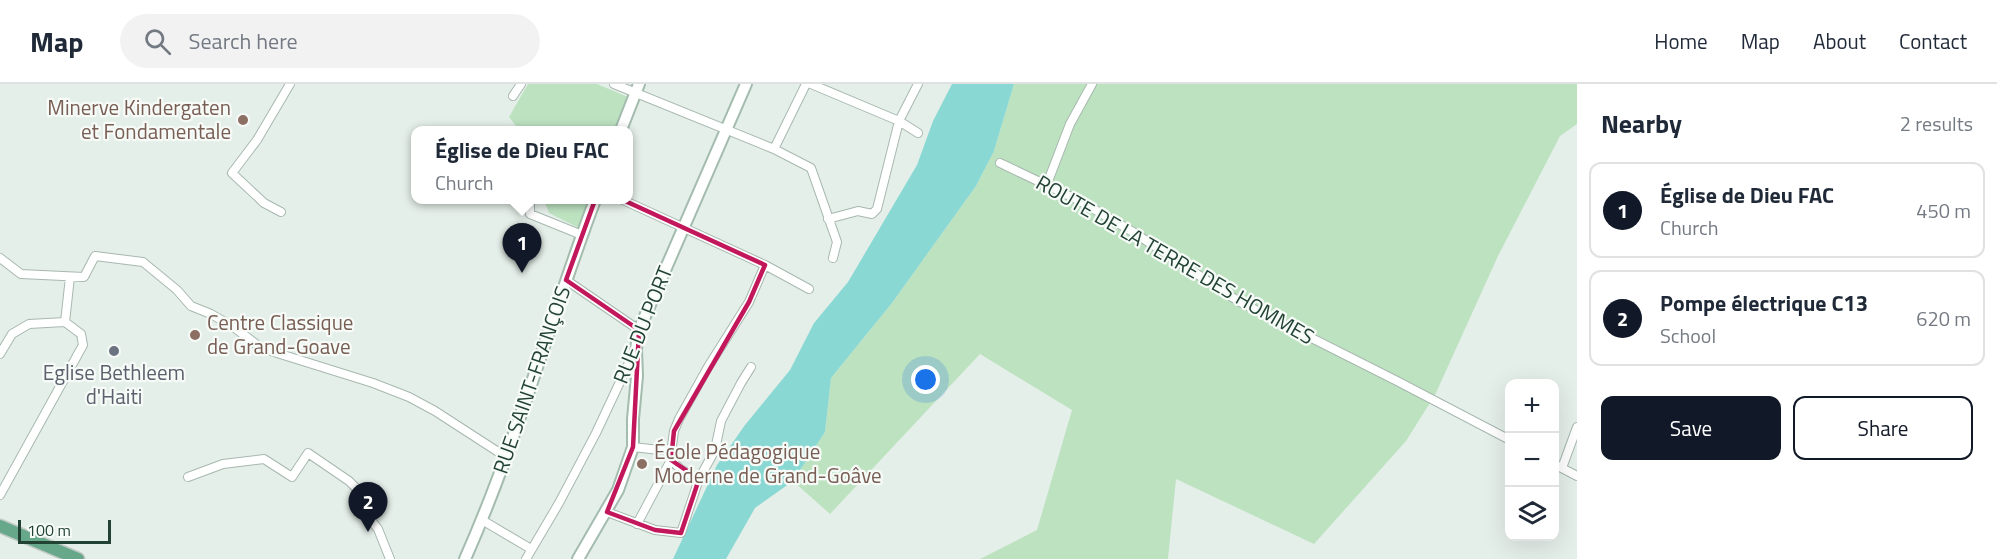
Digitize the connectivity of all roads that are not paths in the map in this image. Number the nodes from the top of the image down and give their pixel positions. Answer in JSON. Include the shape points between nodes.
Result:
{"nodes":[{"id":1,"x":290,"y":84,"type":"edge"},
{"id":2,"x":521,"y":84,"type":"edge"},
{"id":3,"x":614,"y":84,"type":"edge"},
{"id":4,"x":746,"y":84,"type":"edge"},
{"id":5,"x":806,"y":84,"type":"edge"},
{"id":6,"x":811,"y":84,"type":"edge"},
{"id":7,"x":918,"y":84,"type":"edge"},
{"id":8,"x":1092,"y":84,"type":"edge"},
{"id":9,"x":637,"y":88,"type":"edge"},
{"id":10,"x":513,"y":96,"type":"dead end"},
{"id":11,"x":899,"y":122,"type":"junction"},
{"id":12,"x":623,"y":126,"type":"edge"},
{"id":13,"x":727,"y":129,"type":"junction"},
{"id":14,"x":918,"y":133,"type":"dead end"},
{"id":15,"x":774,"y":149,"type":"junction"},
{"id":16,"x":1000,"y":163,"type":"dead end"},
{"id":17,"x":1047,"y":184,"type":"junction"},
{"id":18,"x":530,"y":204,"type":"edge"},
{"id":19,"x":594,"y":204,"type":"edge"},
{"id":20,"x":632,"y":204,"type":"edge"},
{"id":21,"x":281,"y":212,"type":"dead end"},
{"id":22,"x":828,"y":219,"type":"junction"},
{"id":23,"x":684,"y":226,"type":"junction"},
{"id":24,"x":582,"y":235,"type":"junction"},
{"id":25,"x":0,"y":258,"type":"edge"},
{"id":26,"x":833,"y":258,"type":"dead end"},
{"id":27,"x":765,"y":265,"type":"junction"},
{"id":28,"x":70,"y":277,"type":"junction"},
{"id":29,"x":566,"y":280,"type":"junction"},
{"id":30,"x":809,"y":290,"type":"dead end"},
{"id":31,"x":65,"y":322,"type":"junction"},
{"id":32,"x":639,"y":330,"type":"junction"},
{"id":33,"x":636,"y":349,"type":"junction"},
{"id":34,"x":0,"y":354,"type":"edge"},
{"id":35,"x":751,"y":367,"type":"dead end"},
{"id":36,"x":1577,"y":427,"type":"edge"},
{"id":37,"x":1505,"y":438,"type":"edge"},
{"id":38,"x":633,"y":447,"type":"junction"},
{"id":39,"x":669,"y":451,"type":"junction"},
{"id":40,"x":506,"y":457,"type":"junction"},
{"id":41,"x":671,"y":460,"type":"junction"},
{"id":42,"x":1559,"y":464,"type":"edge"},
{"id":43,"x":1559,"y":467,"type":"edge"},
{"id":44,"x":1577,"y":476,"type":"edge"},
{"id":45,"x":188,"y":477,"type":"dead end"},
{"id":46,"x":699,"y":479,"type":"junction"},
{"id":47,"x":0,"y":495,"type":"edge"},
{"id":48,"x":607,"y":512,"type":"junction"},
{"id":49,"x":482,"y":520,"type":"junction"},
{"id":50,"x":636,"y":524,"type":"junction"},
{"id":51,"x":0,"y":526,"type":"edge"},
{"id":52,"x":531,"y":549,"type":"junction"},
{"id":53,"x":78,"y":559,"type":"edge"},
{"id":54,"x":390,"y":559,"type":"edge"},
{"id":55,"x":465,"y":559,"type":"edge"},
{"id":56,"x":526,"y":559,"type":"edge"},
{"id":57,"x":578,"y":559,"type":"edge"}],
"edges":[{"from":1,"to":21,"type":"street","via":[[232,173],[264,203]]},
{"from":2,"to":10,"type":"street"},
{"from":3,"to":9,"type":"street"},
{"from":4,"to":13,"type":"street","name":"RUE DU PORT"},
{"from":5,"to":15,"type":"street"},
{"from":6,"to":11,"type":"street"},
{"from":7,"to":11,"type":"street"},
{"from":8,"to":17,"type":"street","via":[[1070,124]]},
{"from":9,"to":12,"type":"street"},
{"from":9,"to":13,"type":"street"},
{"from":11,"to":14,"type":"street"},
{"from":11,"to":22,"type":"street","via":[[876,209],[872,214],[858,211]]},
{"from":13,"to":15,"type":"street"},
{"from":13,"to":23,"type":"street","name":"RUE DU PORT"},
{"from":15,"to":22,"type":"street","via":[[811,168]]},
{"from":16,"to":17,"type":"street","name":"ROUTE DE LA TERRE DES HOMMES"},
{"from":17,"to":37,"type":"street","name":"ROUTE DE LA TERRE DES HOMMES","via":[[1133,232],[1238,301]]},
{"from":18,"to":24,"type":"street","via":[[530,214]]},
{"from":19,"to":24,"type":"street","name":"RUE SAINT-FRANÇOIS"},
{"from":20,"to":23,"type":"street"},
{"from":22,"to":26,"type":"street","via":[[837,242]]},
{"from":23,"to":27,"type":"street"},
{"from":23,"to":32,"type":"street","name":"RUE DU PORT"},
{"from":24,"to":29,"type":"street","name":"RUE SAINT-FRANÇOIS"},
{"from":25,"to":28,"type":"street","via":[[21,274]]},
{"from":27,"to":30,"type":"street"},
{"from":27,"to":39,"type":"street","via":[[749,302],[679,419]]},
{"from":28,"to":31,"type":"street"},
{"from":28,"to":40,"type":"street","via":[[84,276],[95,256],[143,262],[191,306],[211,314],[259,345],[409,397]]},
{"from":29,"to":32,"type":"street"},
{"from":29,"to":40,"type":"street","name":"RUE SAINT-FRANÇOIS"},
{"from":31,"to":34,"type":"street","via":[[29,324],[12,334]]},
{"from":31,"to":47,"type":"street","via":[[81,334],[83,345]]},
{"from":32,"to":33,"type":"street","name":"RUE DU PORT"},
{"from":33,"to":38,"type":"street"},
{"from":33,"to":52,"type":"street","name":"RUE DU PORT","via":[[596,433]]},
{"from":35,"to":46,"type":"street","via":[[725,414],[715,450]]},
{"from":36,"to":42,"type":"street"},
{"from":38,"to":39,"type":"street"},
{"from":38,"to":48,"type":"street"},
{"from":39,"to":41,"type":"street"},
{"from":40,"to":49,"type":"street","name":"RUE SAINT-FRANÇOIS"},
{"from":41,"to":46,"type":"street","via":[[676,468]]},
{"from":41,"to":50,"type":"street"},
{"from":43,"to":44,"type":"street"},
{"from":45,"to":54,"type":"street","via":[[224,464],[264,459],[292,477],[308,453],[364,496],[364,511],[378,529]]},
{"from":46,"to":50,"type":"street","via":[[681,533]]},
{"from":48,"to":50,"type":"street"},
{"from":48,"to":57,"type":"street"},
{"from":49,"to":52,"type":"street"},
{"from":49,"to":55,"type":"street","name":"RUE SAINT-FRANÇOIS"},
{"from":51,"to":53,"type":"main road"},
{"from":52,"to":56,"type":"street","name":"RUE DU PORT"}]}
